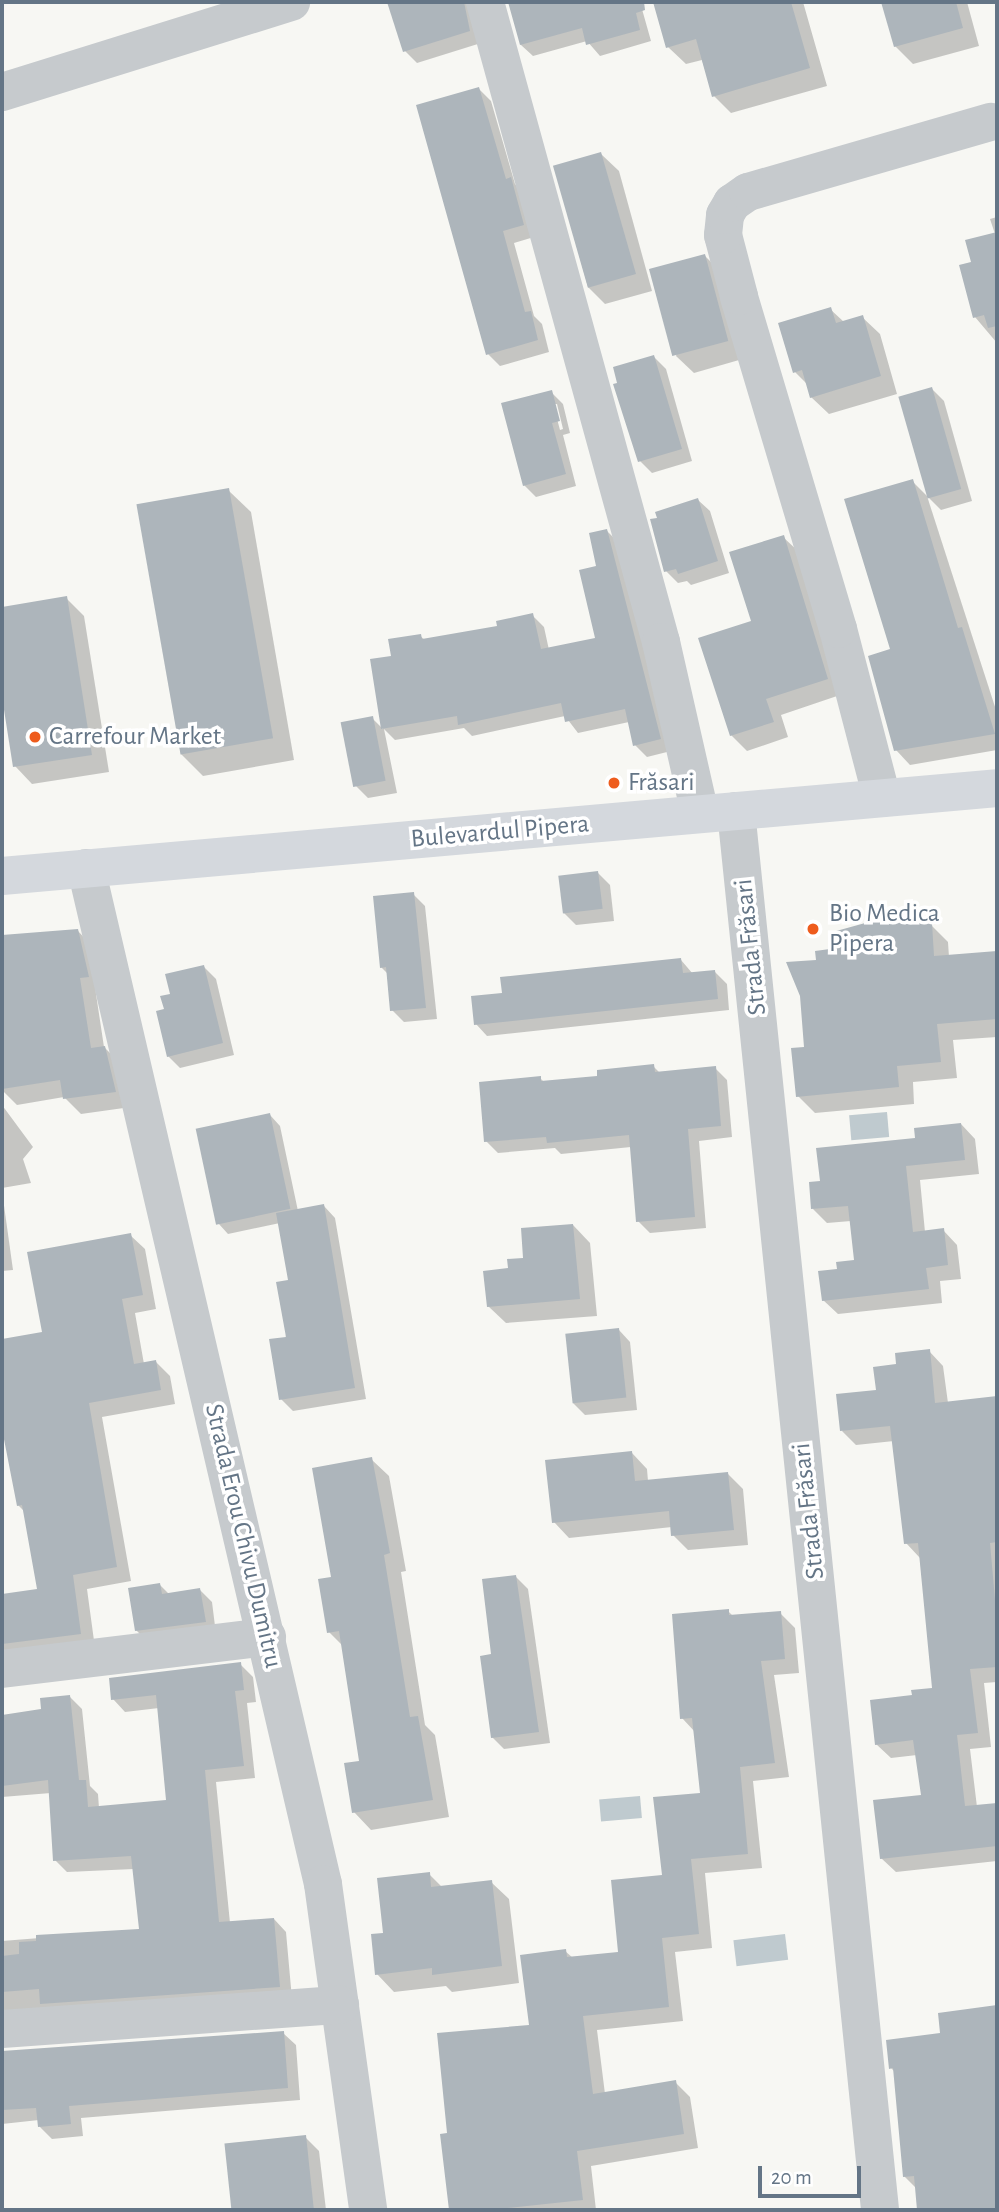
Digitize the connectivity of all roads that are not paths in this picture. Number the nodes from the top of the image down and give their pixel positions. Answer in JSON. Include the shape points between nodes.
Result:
{"nodes":[{"id":1,"x":291,"y":2,"type":"edge"},
{"id":2,"x":485,"y":2,"type":"edge"},
{"id":3,"x":2,"y":92,"type":"edge"},
{"id":4,"x":991,"y":122,"type":"dead end"},
{"id":5,"x":997,"y":788,"type":"edge"},
{"id":6,"x":882,"y":798,"type":"junction"},
{"id":7,"x":718,"y":813,"type":"junction"},
{"id":8,"x":86,"y":868,"type":"junction"},
{"id":9,"x":2,"y":876,"type":"edge"},
{"id":10,"x":267,"y":1637,"type":"junction"},
{"id":11,"x":2,"y":1669,"type":"edge"},
{"id":12,"x":340,"y":2005,"type":"junction"},
{"id":13,"x":2,"y":2029,"type":"edge"},
{"id":14,"x":368,"y":2210,"type":"edge"},
{"id":15,"x":880,"y":2210,"type":"edge"}],
"edges":[{"from":1,"to":3,"type":"street"},
{"from":2,"to":7,"type":"street","name":"Strada Frăsari","via":[[661,642]]},
{"from":4,"to":6,"type":"street","via":[[748,192],[732,203],[725,215],[723,235],[739,296],[838,629]]},
{"from":5,"to":6,"type":"main road","name":"Bulevardul Pipera"},
{"from":6,"to":7,"type":"main road","name":"Bulevardul Pipera"},
{"from":7,"to":8,"type":"main road","name":"Bulevardul Pipera"},
{"from":7,"to":15,"type":"street","name":"Strada Frăsari"},
{"from":8,"to":9,"type":"main road","name":"Bulevardul Pipera"},
{"from":8,"to":10,"type":"street","name":"Strada Erou Chivu Dumitru"},
{"from":10,"to":11,"type":"street"},
{"from":10,"to":12,"type":"street","name":"Strada Erou Chivu Dumitru","via":[[323,1884]]},
{"from":12,"to":13,"type":"street"},
{"from":12,"to":14,"type":"street","name":"Strada Erou Chivu Dumitru"}]}
